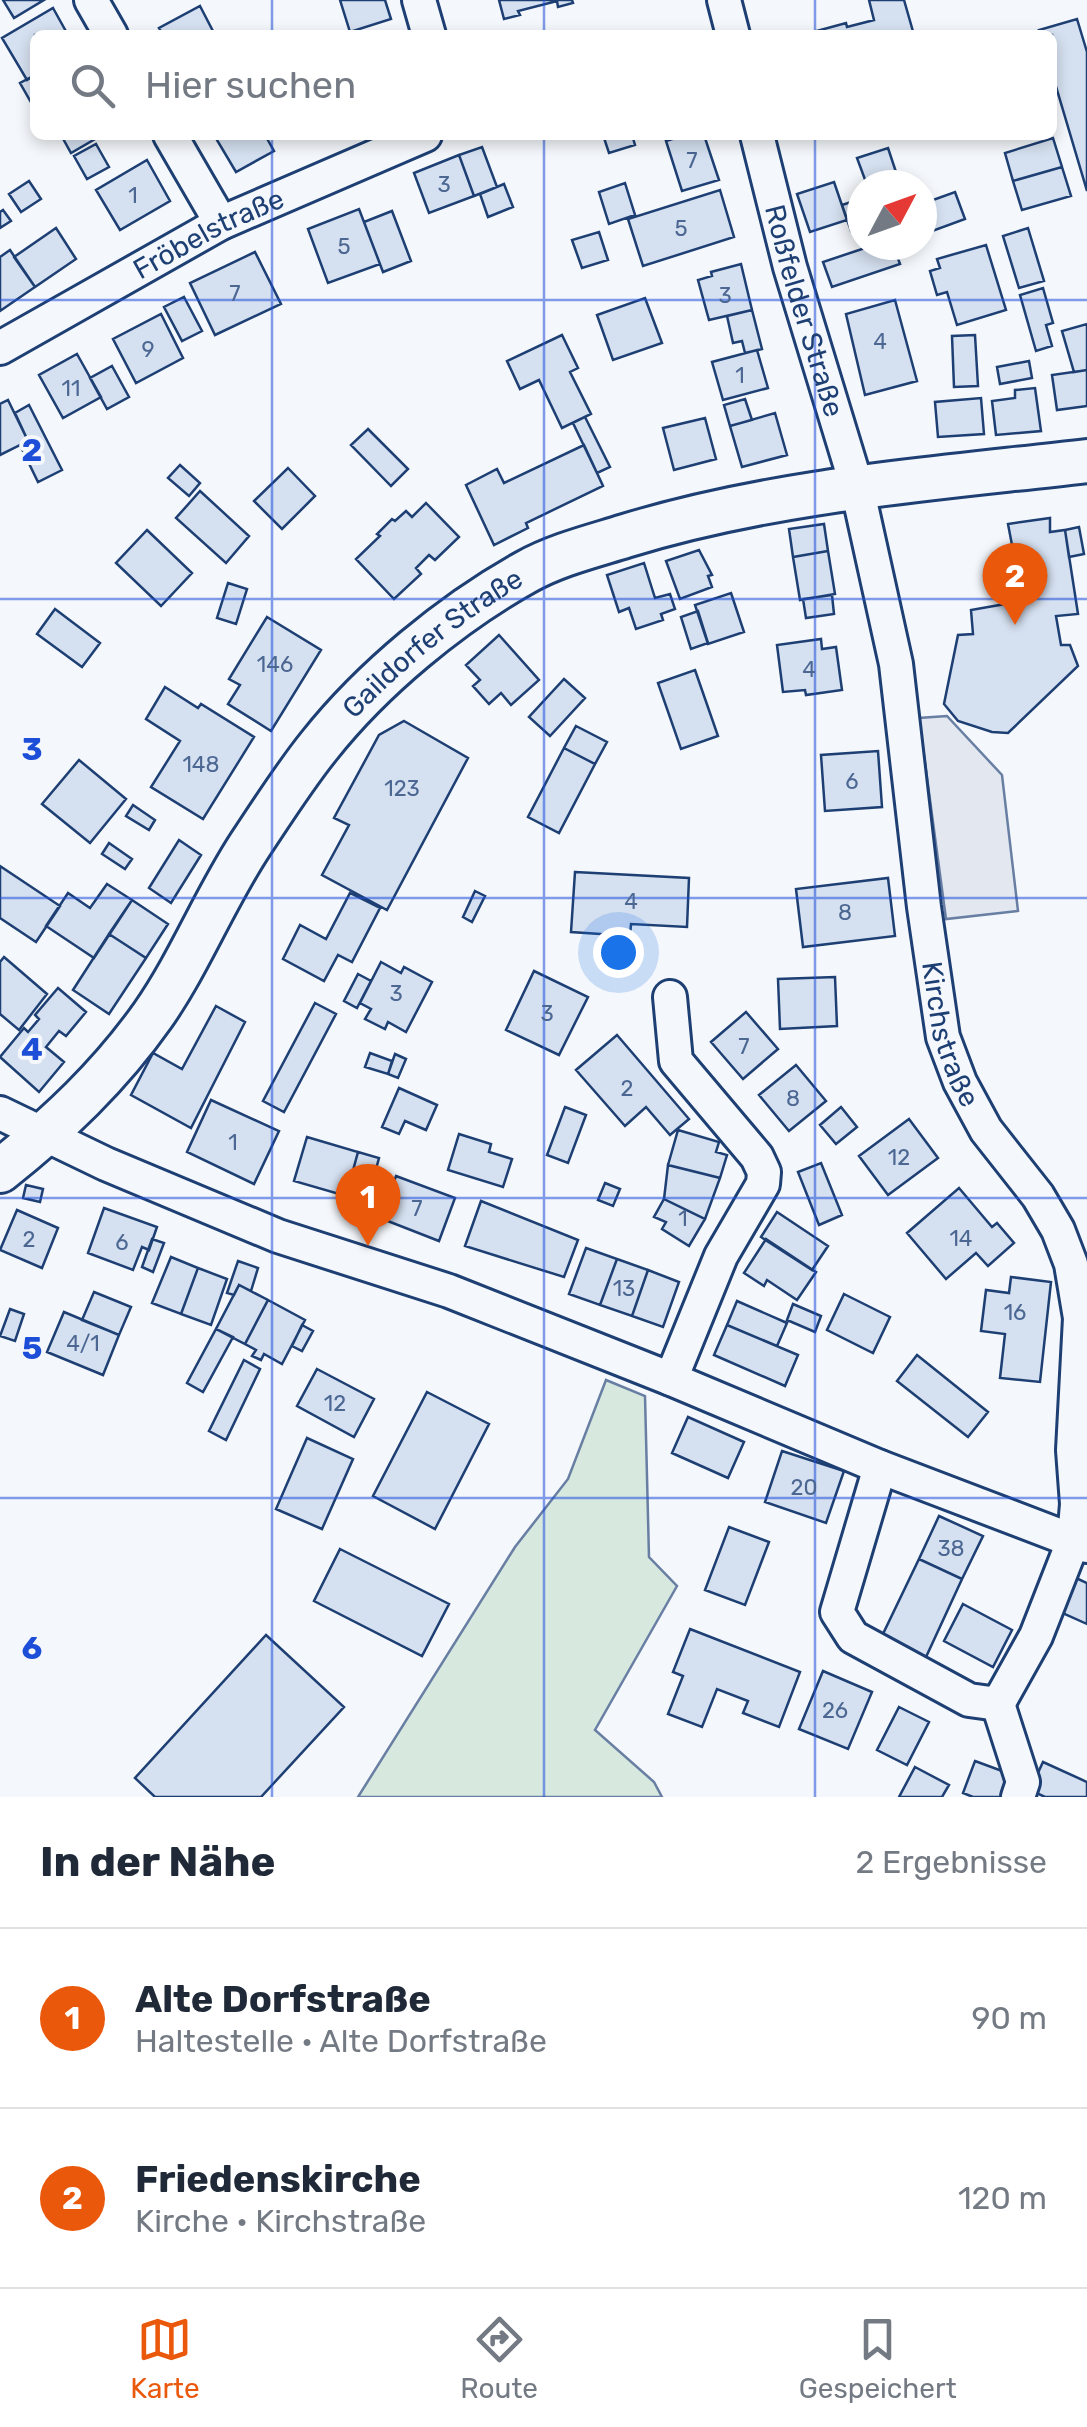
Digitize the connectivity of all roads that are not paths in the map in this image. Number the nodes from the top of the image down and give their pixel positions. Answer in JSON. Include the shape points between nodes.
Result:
{"nodes":[{"id":1,"x":90,"y":0,"type":"edge"},
{"id":2,"x":419,"y":0,"type":"edge"},
{"id":3,"x":724,"y":0,"type":"edge"},
{"id":4,"x":108,"y":30,"type":"edge"},
{"id":5,"x":428,"y":30,"type":"edge"},
{"id":6,"x":732,"y":30,"type":"edge"},
{"id":7,"x":173,"y":140,"type":"edge"},
{"id":8,"x":414,"y":140,"type":"edge"},
{"id":9,"x":758,"y":140,"type":"edge"},
{"id":10,"x":221,"y":223,"type":"junction"},
{"id":11,"x":0,"y":348,"type":"edge"},
{"id":12,"x":1087,"y":462,"type":"edge"},
{"id":13,"x":857,"y":487,"type":"junction"},
{"id":14,"x":670,"y":997,"type":"dead end"},
{"id":15,"x":0,"y":1113,"type":"edge"},
{"id":16,"x":46,"y":1135,"type":"junction"},
{"id":17,"x":0,"y":1171,"type":"edge"},
{"id":18,"x":1079,"y":1265,"type":"edge"},
{"id":19,"x":671,"y":1379,"type":"junction"},
{"id":20,"x":880,"y":1467,"type":"junction"},
{"id":21,"x":1080,"y":1542,"type":"edge"},
{"id":22,"x":998,"y":1704,"type":"junction"},
{"id":23,"x":1018,"y":1797,"type":"edge"}],
"edges":[{"from":1,"to":4,"type":"street"},
{"from":2,"to":5,"type":"street"},
{"from":3,"to":6,"type":"street"},
{"from":7,"to":10,"type":"street"},
{"from":8,"to":10,"type":"street","name":"Fröbelstraße"},
{"from":9,"to":13,"type":"street","name":"Roßfelder Straße"},
{"from":10,"to":11,"type":"street","name":"Fröbelstraße"},
{"from":12,"to":13,"type":"main road","name":"Gaildorfer Straße"},
{"from":13,"to":16,"type":"main road","name":"Gaildorfer Straße","via":[[682,518],[579,550],[528,570],[454,618],[404,658],[320,744],[248,849],[154,1014]]},
{"from":13,"to":18,"type":"street","name":"Kirchstraße","via":[[896,664],[943,1037],[986,1130],[1038,1196]]},
{"from":14,"to":19,"type":"street","via":[[676,1060],[764,1172]]},
{"from":15,"to":16,"type":"street"},
{"from":16,"to":17,"type":"main road","name":"Gaildorfer Straße"},
{"from":16,"to":19,"type":"street","via":[[278,1236],[449,1291]]},
{"from":18,"to":21,"type":"street","name":"Kirchstraße","via":[[1074,1450]]},
{"from":19,"to":20,"type":"street"},
{"from":20,"to":21,"type":"street"},
{"from":20,"to":22,"type":"street","via":[[837,1612],[853,1638],[969,1700]]},
{"from":21,"to":22,"type":"street","name":"Kirchstraße"},
{"from":22,"to":23,"type":"street","via":[[1024,1782]]}]}
